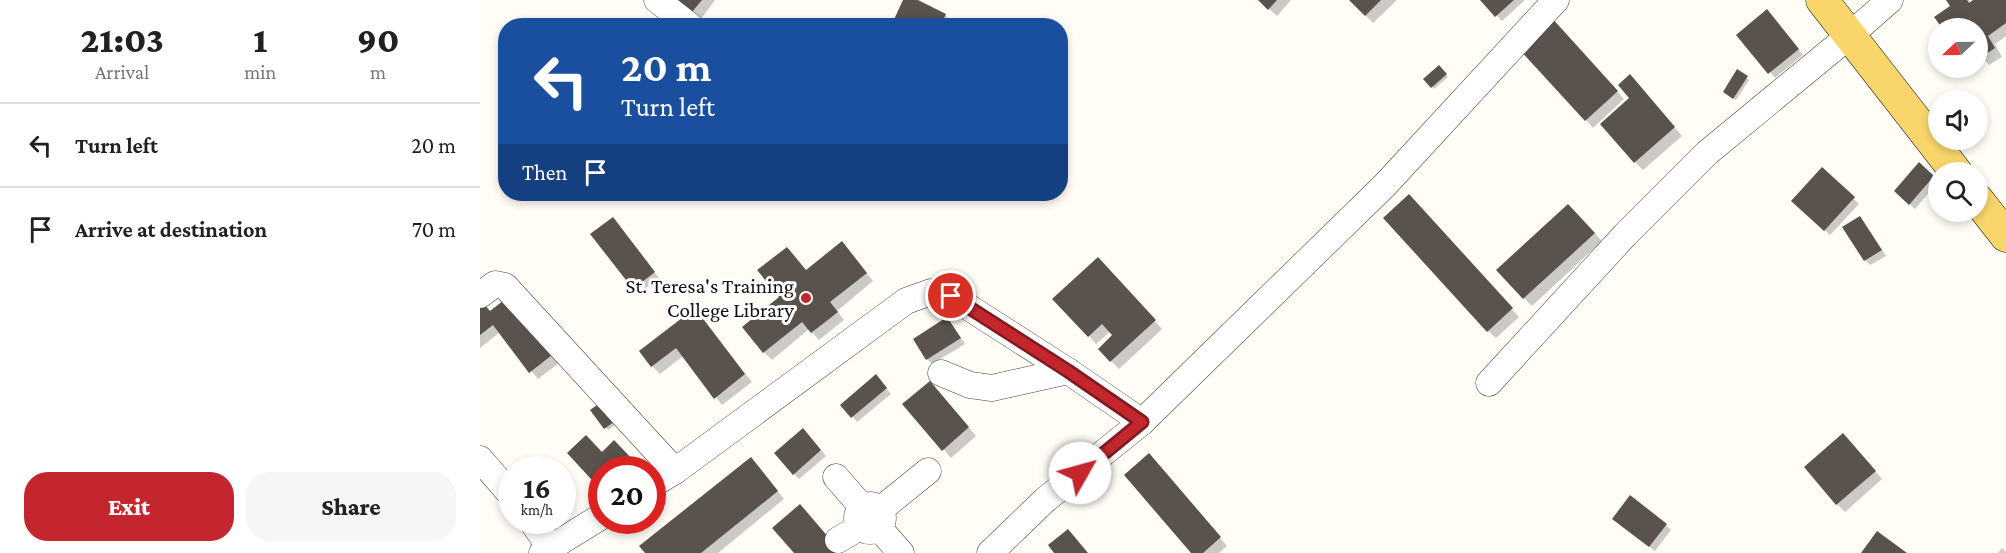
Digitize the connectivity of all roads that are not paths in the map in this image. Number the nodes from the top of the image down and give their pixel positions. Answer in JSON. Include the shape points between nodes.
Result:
{"nodes":[{"id":1,"x":657,"y":0,"type":"edge"},
{"id":2,"x":1556,"y":0,"type":"edge"},
{"id":3,"x":1822,"y":0,"type":"edge"},
{"id":4,"x":1890,"y":0,"type":"edge"},
{"id":5,"x":680,"y":18,"type":"edge"},
{"id":6,"x":1849,"y":36,"type":"junction"},
{"id":7,"x":1948,"y":162,"type":"edge"},
{"id":8,"x":480,"y":296,"type":"edge"},
{"id":9,"x":1068,"y":371,"type":"junction"},
{"id":10,"x":941,"y":373,"type":"dead end"},
{"id":11,"x":1490,"y":383,"type":"dead end"},
{"id":12,"x":1142,"y":422,"type":"junction"},
{"id":13,"x":480,"y":459,"type":"edge"},
{"id":14,"x":675,"y":471,"type":"junction"},
{"id":15,"x":928,"y":471,"type":"dead end"},
{"id":16,"x":666,"y":476,"type":"edge"},
{"id":17,"x":836,"y":477,"type":"dead end"},
{"id":18,"x":498,"y":480,"type":"edge"},
{"id":19,"x":871,"y":518,"type":"junction"},
{"id":20,"x":588,"y":524,"type":"edge"},
{"id":21,"x":538,"y":534,"type":"edge"},
{"id":22,"x":838,"y":540,"type":"dead end"},
{"id":23,"x":546,"y":550,"type":"edge"},
{"id":24,"x":901,"y":553,"type":"edge"},
{"id":25,"x":990,"y":553,"type":"edge"}],
"edges":[{"from":1,"to":5,"type":"street"},
{"from":2,"to":12,"type":"street","via":[[1385,185]]},
{"from":3,"to":6,"type":"main road"},
{"from":4,"to":6,"type":"street"},
{"from":6,"to":7,"type":"main road"},
{"from":6,"to":11,"type":"street","via":[[1707,153],[1625,235]]},
{"from":8,"to":14,"type":"street","via":[[495,285],[505,286]]},
{"from":9,"to":10,"type":"street","via":[[993,388],[970,385]]},
{"from":9,"to":12,"type":"street"},
{"from":9,"to":14,"type":"street","via":[[951,296],[931,292],[906,301]]},
{"from":12,"to":25,"type":"street","via":[[1045,500]]},
{"from":13,"to":18,"type":"street"},
{"from":14,"to":16,"type":"street"},
{"from":15,"to":19,"type":"street"},
{"from":17,"to":19,"type":"street"},
{"from":19,"to":22,"type":"street"},
{"from":19,"to":24,"type":"street"},
{"from":20,"to":23,"type":"street"},
{"from":21,"to":23,"type":"street"}]}
